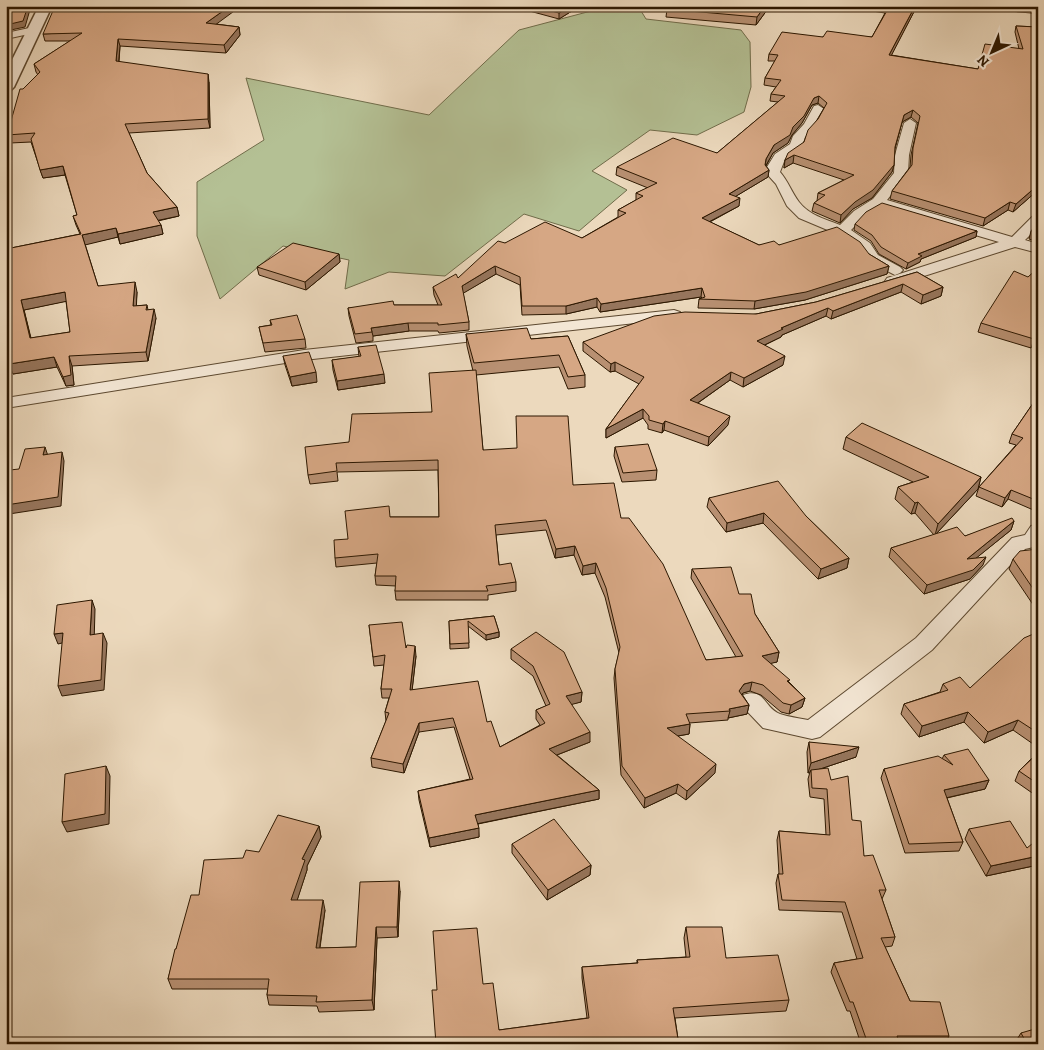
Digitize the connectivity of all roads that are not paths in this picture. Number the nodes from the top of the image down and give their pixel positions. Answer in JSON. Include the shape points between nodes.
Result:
{"nodes":[{"id":1,"x":46,"y":6,"type":"edge"},
{"id":2,"x":1002,"y":6,"type":"edge"},
{"id":3,"x":1038,"y":9,"type":"edge"},
{"id":4,"x":34,"y":30,"type":"junction"},
{"id":5,"x":6,"y":36,"type":"edge"},
{"id":6,"x":6,"y":87,"type":"edge"},
{"id":7,"x":818,"y":109,"type":"dead end"},
{"id":8,"x":910,"y":123,"type":"edge"},
{"id":9,"x":878,"y":202,"type":"junction"},
{"id":10,"x":1038,"y":219,"type":"edge"},
{"id":11,"x":842,"y":231,"type":"junction"},
{"id":12,"x":1015,"y":242,"type":"junction"},
{"id":13,"x":1038,"y":249,"type":"edge"},
{"id":14,"x":906,"y":277,"type":"junction"},
{"id":15,"x":878,"y":285,"type":"edge"},
{"id":16,"x":694,"y":314,"type":"edge"},
{"id":17,"x":6,"y":403,"type":"edge"},
{"id":18,"x":1038,"y":531,"type":"edge"},
{"id":19,"x":751,"y":701,"type":"dead end"}],
"edges":[{"from":1,"to":4,"type":"street"},
{"from":2,"to":3,"type":"main road"},
{"from":4,"to":5,"type":"street"},
{"from":4,"to":6,"type":"street"},
{"from":7,"to":11,"type":"street","via":[[799,136],[796,146],[780,157],[773,173],[804,216]]},
{"from":8,"to":9,"type":"street","via":[[901,173]]},
{"from":9,"to":11,"type":"street","via":[[859,214]]},
{"from":9,"to":12,"type":"street"},
{"from":10,"to":12,"type":"street"},
{"from":11,"to":14,"type":"street","via":[[865,246],[874,258]]},
{"from":12,"to":13,"type":"street"},
{"from":12,"to":14,"type":"street"},
{"from":14,"to":15,"type":"street"},
{"from":16,"to":17,"type":"street","via":[[304,355]]},
{"from":18,"to":19,"type":"street","via":[[1031,541],[1019,543],[924,644],[812,730],[771,721]]}]}
